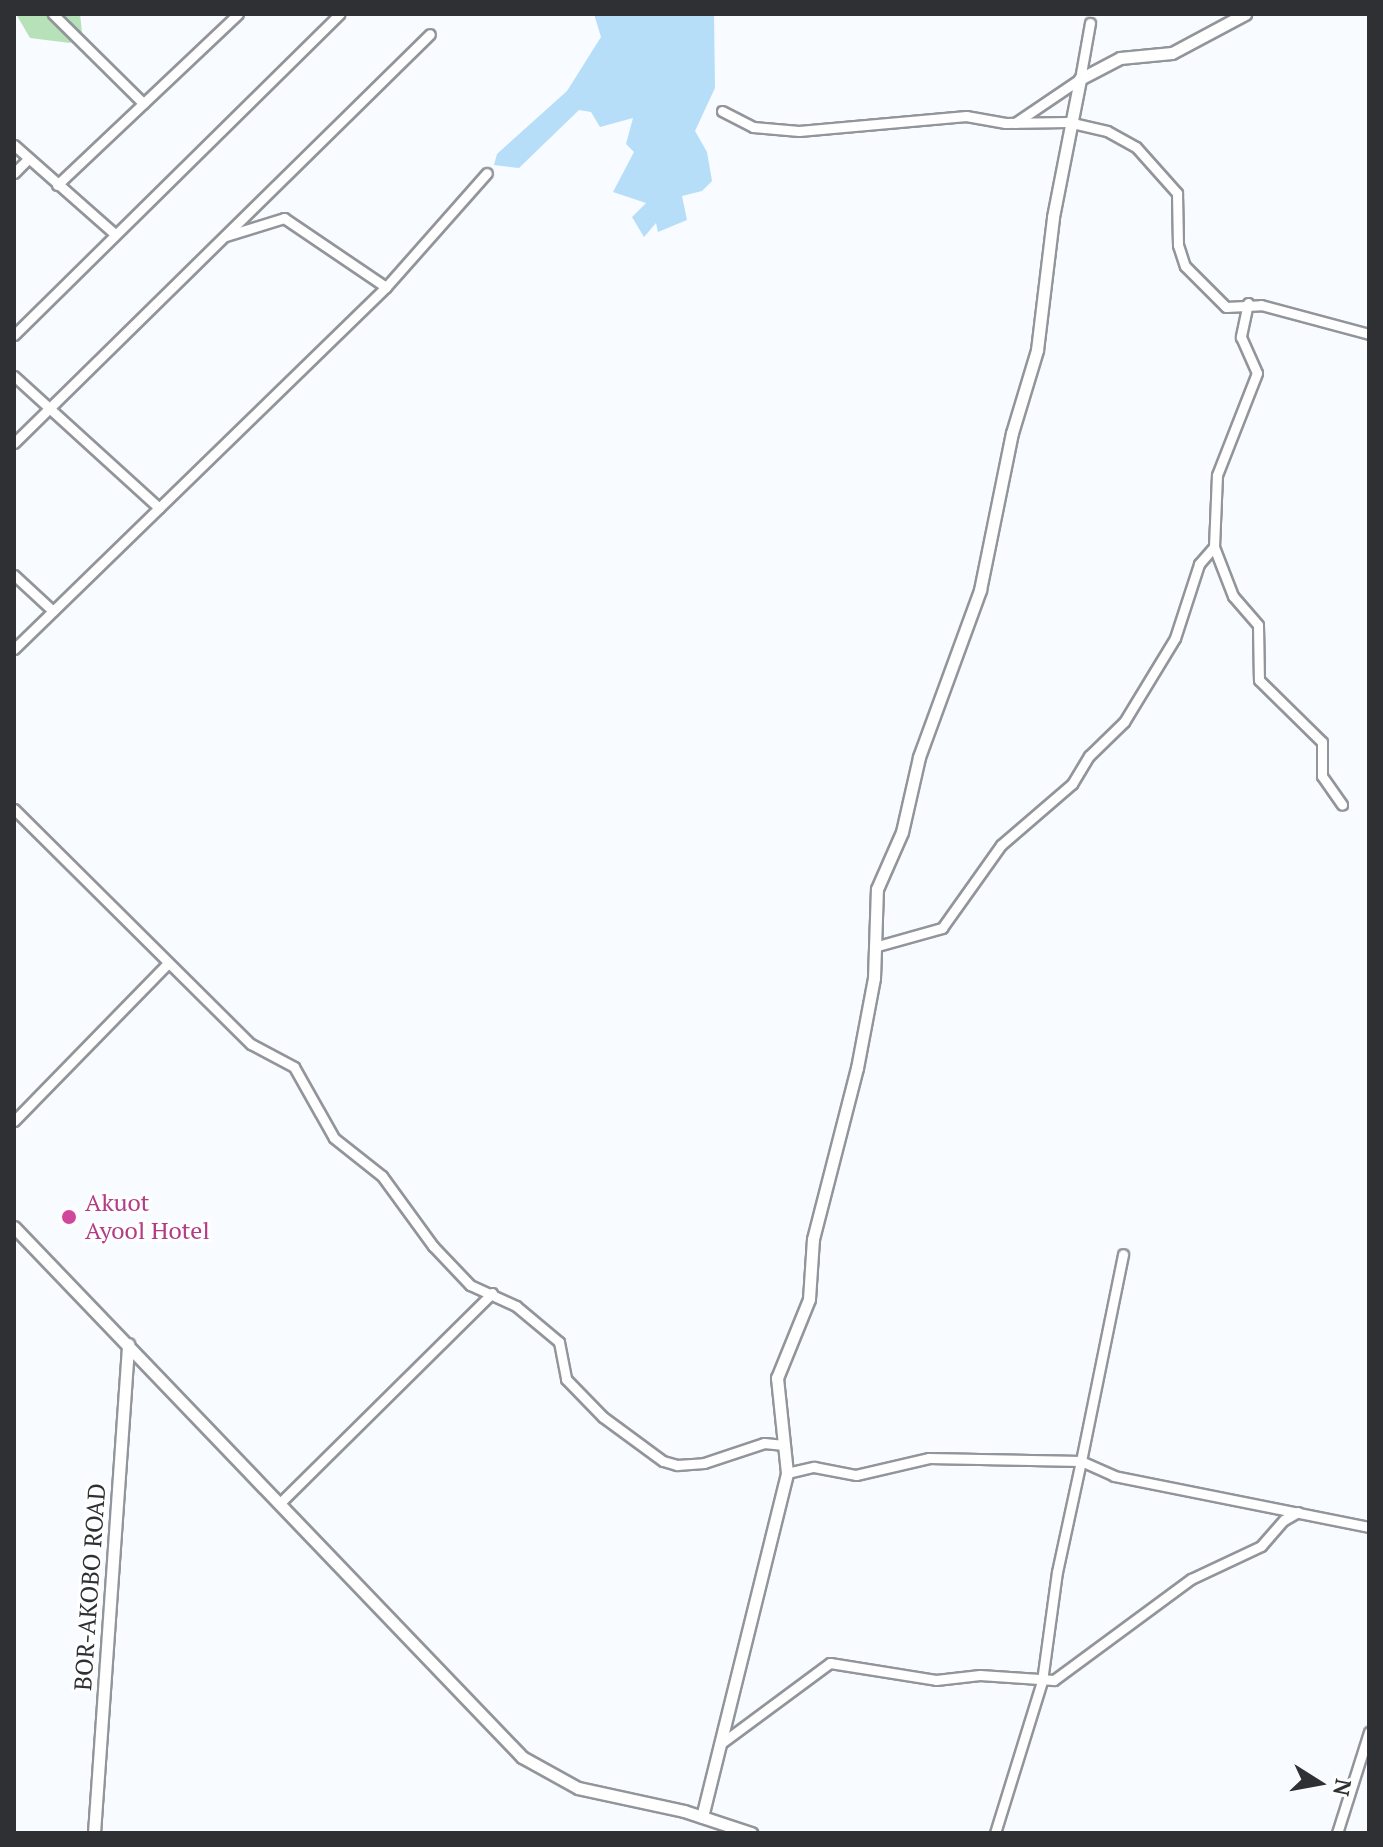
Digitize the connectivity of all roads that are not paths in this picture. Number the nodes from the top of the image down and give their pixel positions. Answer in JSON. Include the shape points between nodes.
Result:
{"nodes":[{"id":1,"x":53,"y":14,"type":"edge"},
{"id":2,"x":238,"y":14,"type":"edge"},
{"id":3,"x":339,"y":14,"type":"edge"},
{"id":4,"x":1245,"y":14,"type":"edge"},
{"id":5,"x":1090,"y":23,"type":"dead end"},
{"id":6,"x":430,"y":34,"type":"dead end"},
{"id":7,"x":1080,"y":79,"type":"junction"},
{"id":8,"x":143,"y":103,"type":"junction"},
{"id":9,"x":722,"y":111,"type":"dead end"},
{"id":10,"x":1068,"y":122,"type":"junction"},
{"id":11,"x":1015,"y":123,"type":"junction"},
{"id":12,"x":14,"y":145,"type":"edge"},
{"id":13,"x":28,"y":159,"type":"junction"},
{"id":14,"x":14,"y":173,"type":"edge"},
{"id":15,"x":487,"y":173,"type":"dead end"},
{"id":16,"x":57,"y":185,"type":"junction"},
{"id":17,"x":115,"y":234,"type":"junction"},
{"id":18,"x":226,"y":236,"type":"junction"},
{"id":19,"x":386,"y":287,"type":"junction"},
{"id":20,"x":1248,"y":303,"type":"junction"},
{"id":21,"x":1369,"y":334,"type":"edge"},
{"id":22,"x":14,"y":335,"type":"edge"},
{"id":23,"x":14,"y":376,"type":"edge"},
{"id":24,"x":50,"y":409,"type":"junction"},
{"id":25,"x":14,"y":443,"type":"edge"},
{"id":26,"x":159,"y":508,"type":"junction"},
{"id":27,"x":1214,"y":547,"type":"junction"},
{"id":28,"x":14,"y":575,"type":"edge"},
{"id":29,"x":53,"y":611,"type":"junction"},
{"id":30,"x":14,"y":649,"type":"edge"},
{"id":31,"x":1342,"y":805,"type":"dead end"},
{"id":32,"x":14,"y":809,"type":"edge"},
{"id":33,"x":874,"y":947,"type":"junction"},
{"id":34,"x":167,"y":964,"type":"junction"},
{"id":35,"x":14,"y":1121,"type":"edge"},
{"id":36,"x":14,"y":1227,"type":"edge"},
{"id":37,"x":1123,"y":1254,"type":"dead end"},
{"id":38,"x":492,"y":1293,"type":"junction"},
{"id":39,"x":128,"y":1344,"type":"junction"},
{"id":40,"x":784,"y":1445,"type":"junction"},
{"id":41,"x":1081,"y":1461,"type":"junction"},
{"id":42,"x":787,"y":1473,"type":"junction"},
{"id":43,"x":281,"y":1502,"type":"junction"},
{"id":44,"x":1298,"y":1512,"type":"junction"},
{"id":45,"x":1369,"y":1527,"type":"edge"},
{"id":46,"x":1042,"y":1681,"type":"junction"},
{"id":47,"x":1369,"y":1732,"type":"edge"},
{"id":48,"x":719,"y":1745,"type":"junction"},
{"id":49,"x":702,"y":1817,"type":"junction"},
{"id":50,"x":94,"y":1833,"type":"edge"},
{"id":51,"x":751,"y":1833,"type":"edge"},
{"id":52,"x":995,"y":1833,"type":"edge"},
{"id":53,"x":1337,"y":1833,"type":"edge"}],
"edges":[{"from":1,"to":8,"type":"street"},
{"from":2,"to":8,"type":"street"},
{"from":3,"to":17,"type":"street"},
{"from":4,"to":7,"type":"street","via":[[1172,53],[1120,58]]},
{"from":5,"to":7,"type":"street"},
{"from":6,"to":18,"type":"street"},
{"from":7,"to":10,"type":"street"},
{"from":7,"to":11,"type":"street"},
{"from":8,"to":16,"type":"street"},
{"from":9,"to":11,"type":"street","via":[[753,127],[799,131],[899,125],[926,117]]},
{"from":10,"to":11,"type":"street"},
{"from":10,"to":20,"type":"street","via":[[1107,131],[1145,156],[1177,193],[1178,245],[1185,266],[1226,307]]},
{"from":10,"to":33,"type":"street","via":[[1037,350],[1012,433],[980,590],[919,757],[902,832],[877,889]]},
{"from":12,"to":13,"type":"street"},
{"from":13,"to":14,"type":"street"},
{"from":13,"to":16,"type":"street"},
{"from":15,"to":19,"type":"street"},
{"from":16,"to":17,"type":"street"},
{"from":17,"to":22,"type":"street"},
{"from":18,"to":19,"type":"street","via":[[284,218]]},
{"from":18,"to":24,"type":"street"},
{"from":19,"to":26,"type":"street"},
{"from":20,"to":21,"type":"street"},
{"from":20,"to":27,"type":"street","via":[[1241,337],[1257,373],[1217,475]]},
{"from":23,"to":24,"type":"street"},
{"from":24,"to":25,"type":"street"},
{"from":24,"to":26,"type":"street"},
{"from":26,"to":29,"type":"street"},
{"from":27,"to":31,"type":"street","via":[[1233,596],[1258,625],[1259,680],[1322,742],[1322,776]]},
{"from":27,"to":33,"type":"street","via":[[1199,564],[1175,638],[1124,722],[1089,756],[1072,784],[1001,845],[942,928]]},
{"from":28,"to":29,"type":"street"},
{"from":29,"to":30,"type":"street"},
{"from":32,"to":34,"type":"street"},
{"from":33,"to":40,"type":"street","via":[[874,978],[857,1068],[813,1239],[809,1299],[777,1378]]},
{"from":34,"to":35,"type":"street"},
{"from":34,"to":38,"type":"street","via":[[251,1044],[294,1067],[334,1138],[382,1176],[433,1246],[470,1285]]},
{"from":36,"to":39,"type":"street"},
{"from":37,"to":41,"type":"street"},
{"from":38,"to":40,"type":"street","via":[[559,1342],[566,1379],[603,1417],[663,1461],[704,1463],[764,1443]]},
{"from":38,"to":43,"type":"street"},
{"from":39,"to":43,"type":"street"},
{"from":39,"to":50,"type":"street","name":"BOR-AKOBO ROAD"},
{"from":40,"to":42,"type":"street"},
{"from":41,"to":42,"type":"street","via":[[929,1458],[856,1475],[814,1467]]},
{"from":41,"to":44,"type":"street","via":[[1114,1476]]},
{"from":41,"to":46,"type":"street","via":[[1057,1572]]},
{"from":42,"to":48,"type":"street"},
{"from":43,"to":49,"type":"street","via":[[522,1757],[578,1788]]},
{"from":44,"to":45,"type":"street"},
{"from":44,"to":46,"type":"street","via":[[1261,1546],[1191,1579],[1054,1680]]},
{"from":46,"to":48,"type":"street","via":[[980,1675],[936,1680],[830,1663]]},
{"from":46,"to":52,"type":"street"},
{"from":47,"to":53,"type":"street"},
{"from":48,"to":49,"type":"street"},
{"from":49,"to":51,"type":"street"}]}
